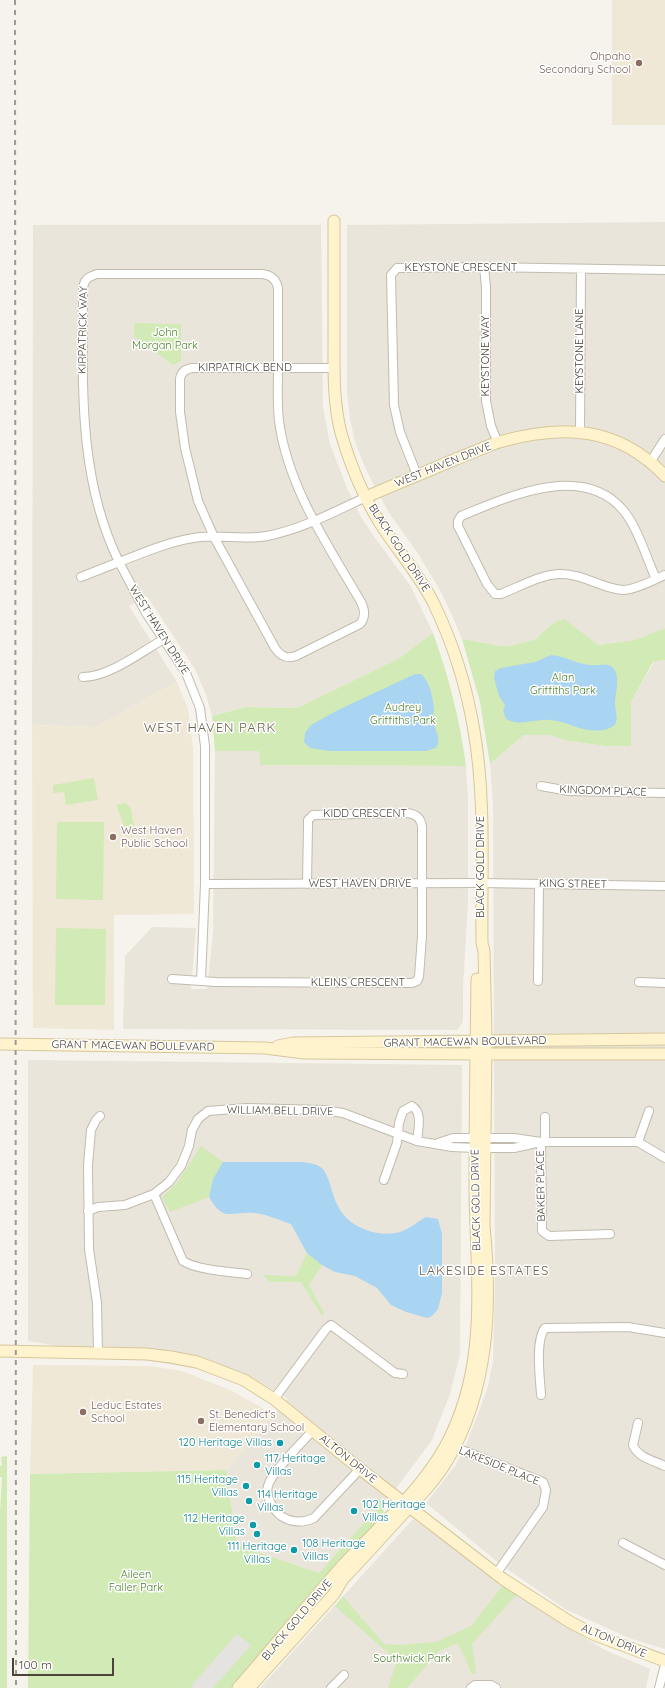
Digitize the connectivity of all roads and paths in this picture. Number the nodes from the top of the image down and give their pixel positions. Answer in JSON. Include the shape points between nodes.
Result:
{"nodes":[{"id":1,"x":334,"y":221,"type":"dead end"},
{"id":2,"x":484,"y":267,"type":"junction"},
{"id":3,"x":581,"y":269,"type":"junction"},
{"id":4,"x":665,"y":270,"type":"edge"},
{"id":5,"x":278,"y":368,"type":"junction"},
{"id":6,"x":334,"y":368,"type":"junction"},
{"id":7,"x":580,"y":432,"type":"junction"},
{"id":8,"x":665,"y":439,"type":"edge"},
{"id":9,"x":498,"y":443,"type":"junction"},
{"id":10,"x":651,"y":461,"type":"junction"},
{"id":11,"x":418,"y":475,"type":"junction"},
{"id":12,"x":665,"y":476,"type":"edge"},
{"id":13,"x":366,"y":497,"type":"junction"},
{"id":14,"x":314,"y":521,"type":"junction"},
{"id":15,"x":214,"y":537,"type":"junction"},
{"id":16,"x":119,"y":562,"type":"junction"},
{"id":17,"x":665,"y":575,"type":"edge"},
{"id":18,"x":81,"y":577,"type":"dead end"},
{"id":19,"x":656,"y":579,"type":"junction"},
{"id":20,"x":164,"y":639,"type":"junction"},
{"id":21,"x":83,"y":677,"type":"dead end"},
{"id":22,"x":541,"y":786,"type":"dead end"},
{"id":23,"x":665,"y":793,"type":"edge"},
{"id":24,"x":481,"y":883,"type":"junction"},
{"id":25,"x":205,"y":884,"type":"junction"},
{"id":26,"x":307,"y":884,"type":"junction"},
{"id":27,"x":422,"y":884,"type":"junction"},
{"id":28,"x":539,"y":884,"type":"junction"},
{"id":29,"x":665,"y":886,"type":"edge"},
{"id":30,"x":172,"y":979,"type":"dead end"},
{"id":31,"x":201,"y":981,"type":"junction"},
{"id":32,"x":538,"y":981,"type":"dead end"},
{"id":33,"x":639,"y":982,"type":"dead end"},
{"id":34,"x":665,"y":983,"type":"edge"},
{"id":35,"x":665,"y":1039,"type":"edge"},
{"id":36,"x":481,"y":1041,"type":"junction"},
{"id":37,"x":0,"y":1044,"type":"edge"},
{"id":38,"x":265,"y":1048,"type":"junction"},
{"id":39,"x":480,"y":1054,"type":"junction"},
{"id":40,"x":665,"y":1054,"type":"edge"},
{"id":41,"x":649,"y":1110,"type":"dead end"},
{"id":42,"x":100,"y":1116,"type":"dead end"},
{"id":43,"x":545,"y":1118,"type":"dead end"},
{"id":44,"x":399,"y":1135,"type":"junction"},
{"id":45,"x":417,"y":1141,"type":"junction"},
{"id":46,"x":543,"y":1142,"type":"junction"},
{"id":47,"x":638,"y":1142,"type":"junction"},
{"id":48,"x":480,"y":1143,"type":"junction"},
{"id":49,"x":665,"y":1158,"type":"edge"},
{"id":50,"x":384,"y":1180,"type":"dead end"},
{"id":51,"x":154,"y":1194,"type":"junction"},
{"id":52,"x":88,"y":1211,"type":"junction"},
{"id":53,"x":610,"y":1234,"type":"dead end"},
{"id":54,"x":247,"y":1274,"type":"dead end"},
{"id":55,"x":665,"y":1332,"type":"edge"},
{"id":56,"x":0,"y":1351,"type":"edge"},
{"id":57,"x":98,"y":1353,"type":"junction"},
{"id":58,"x":403,"y":1374,"type":"dead end"},
{"id":59,"x":540,"y":1395,"type":"dead end"},
{"id":60,"x":274,"y":1399,"type":"junction"},
{"id":61,"x":638,"y":1423,"type":"dead end"},
{"id":62,"x":313,"y":1430,"type":"junction"},
{"id":63,"x":450,"y":1446,"type":"junction"},
{"id":64,"x":665,"y":1466,"type":"edge"},
{"id":65,"x":360,"y":1469,"type":"junction"},
{"id":66,"x":381,"y":1485,"type":"junction"},
{"id":67,"x":407,"y":1505,"type":"junction"},
{"id":68,"x":385,"y":1521,"type":"junction"},
{"id":69,"x":623,"y":1543,"type":"dead end"},
{"id":70,"x":665,"y":1565,"type":"edge"},
{"id":71,"x":496,"y":1574,"type":"junction"},
{"id":72,"x":665,"y":1661,"type":"edge"},
{"id":73,"x":665,"y":1665,"type":"edge"},
{"id":74,"x":344,"y":1675,"type":"dead end"},
{"id":75,"x":244,"y":1687,"type":"edge"},
{"id":76,"x":331,"y":1688,"type":"edge"},
{"id":77,"x":472,"y":1688,"type":"edge"},
{"id":78,"x":496,"y":1688,"type":"edge"},
{"id":79,"x":659,"y":1688,"type":"edge"}],
"edges":[{"from":1,"to":6,"type":"main road","name":"BLACK GOLD DRIVE"},
{"from":2,"to":3,"type":"street","name":"KEYSTONE CRESCENT"},
{"from":2,"to":9,"type":"street","name":"KEYSTONE WAY","via":[[486,401],[491,426]]},
{"from":2,"to":11,"type":"street","name":"KEYSTONE CRESCENT","via":[[397,268],[391,275],[394,405],[400,432]]},
{"from":3,"to":4,"type":"street","name":"KEYSTONE CRESCENT"},
{"from":3,"to":7,"type":"street","name":"KEYSTONE LANE"},
{"from":5,"to":6,"type":"street","name":"KIRPATRICK BEND"},
{"from":5,"to":14,"type":"street","via":[[279,421],[285,449],[303,501]]},
{"from":5,"to":15,"type":"street","name":"KIRPATRICK BEND","via":[[192,368],[180,375],[184,448],[198,501]]},
{"from":5,"to":16,"type":"street","name":"KIRPATRICK WAY","via":[[278,288],[268,274],[97,274],[84,281],[83,402],[87,452],[99,512]]},
{"from":6,"to":13,"type":"main road","name":"BLACK GOLD DRIVE","via":[[341,431]]},
{"from":7,"to":9,"type":"main road","name":"WEST HAVEN DRIVE","via":[[540,433]]},
{"from":7,"to":10,"type":"main road","name":"WEST HAVEN DRIVE","via":[[617,441]]},
{"from":8,"to":10,"type":"street"},
{"from":9,"to":11,"type":"main road","name":"WEST HAVEN DRIVE"},
{"from":10,"to":12,"type":"main road","name":"WEST HAVEN DRIVE"},
{"from":11,"to":13,"type":"main road","name":"WEST HAVEN DRIVE"},
{"from":13,"to":14,"type":"street","name":"WEST HAVEN DRIVE"},
{"from":13,"to":24,"type":"main road","name":"BLACK GOLD DRIVE","via":[[379,522],[414,570],[432,601],[460,675],[474,731],[479,766]]},
{"from":14,"to":15,"type":"street","name":"WEST HAVEN DRIVE","via":[[292,530],[266,536]]},
{"from":14,"to":15,"type":"street","via":[[361,602],[364,617],[355,627],[292,657],[284,657],[277,651]]},
{"from":15,"to":16,"type":"street","name":"WEST HAVEN DRIVE","via":[[177,541]]},
{"from":16,"to":18,"type":"street"},
{"from":16,"to":20,"type":"street","name":"WEST HAVEN DRIVE","via":[[146,613]]},
{"from":17,"to":19,"type":"street"},
{"from":19,"to":19,"type":"street","via":[[624,590],[577,575],[557,574],[495,594],[487,584],[458,526],[458,521],[461,516],[538,488],[570,486],[597,490],[612,498],[624,511]]},
{"from":20,"to":21,"type":"street","via":[[107,672]]},
{"from":20,"to":25,"type":"street","name":"WEST HAVEN DRIVE","via":[[186,673],[202,720],[205,746]]},
{"from":22,"to":23,"type":"street","name":"KINGDOM PLACE","via":[[569,791]]},
{"from":24,"to":27,"type":"street","name":"WEST HAVEN DRIVE"},
{"from":24,"to":28,"type":"street","name":"KING STREET"},
{"from":24,"to":36,"type":"main road","name":"BLACK GOLD DRIVE","via":[[482,943],[477,956]]},
{"from":25,"to":26,"type":"street","name":"WEST HAVEN DRIVE"},
{"from":25,"to":31,"type":"street"},
{"from":26,"to":27,"type":"street","name":"WEST HAVEN DRIVE"},
{"from":26,"to":27,"type":"street","name":"KIDD CRESCENT","via":[[308,820],[314,815],[407,814],[415,815],[421,821]]},
{"from":27,"to":31,"type":"street","name":"KLEINS CRESCENT","via":[[422,936],[417,981]]},
{"from":28,"to":29,"type":"street","name":"KING STREET"},
{"from":28,"to":32,"type":"street"},
{"from":30,"to":31,"type":"street","name":"KLEINS CRESCENT"},
{"from":33,"to":34,"type":"street"},
{"from":35,"to":36,"type":"main road","name":"GRANT MACEWAN BOULEVARD"},
{"from":36,"to":38,"type":"main road","name":"GRANT MACEWAN BOULEVARD","via":[[293,1043]]},
{"from":36,"to":39,"type":"main road","name":"BLACK GOLD DRIVE"},
{"from":37,"to":38,"type":"main road","name":"GRANT MACEWAN BOULEVARD"},
{"from":38,"to":39,"type":"main road","name":"GRANT MACEWAN BOULEVARD","via":[[304,1053]]},
{"from":39,"to":40,"type":"main road","name":"GRANT MACEWAN BOULEVARD"},
{"from":39,"to":48,"type":"main road","name":"BLACK GOLD DRIVE"},
{"from":41,"to":47,"type":"street"},
{"from":42,"to":52,"type":"street","via":[[91,1130],[89,1139]]},
{"from":43,"to":46,"type":"street"},
{"from":44,"to":45,"type":"street","name":"WILLIAM BELL DRIVE"},
{"from":44,"to":45,"type":"street","via":[[403,1110],[412,1106],[419,1115]]},
{"from":44,"to":50,"type":"street"},
{"from":44,"to":51,"type":"street","name":"WILLIAM BELL DRIVE","via":[[343,1113],[323,1110],[254,1108],[208,1111],[195,1124],[181,1166],[169,1182]]},
{"from":45,"to":48,"type":"street","name":"WILLIAM BELL DRIVE","via":[[438,1143],[453,1138]]},
{"from":46,"to":47,"type":"street","name":"WILLIAM BELL DRIVE"},
{"from":46,"to":48,"type":"street","name":"WILLIAM BELL DRIVE","via":[[514,1138]]},
{"from":46,"to":53,"type":"street","name":"BAKER PLACE","via":[[540,1153],[542,1231],[549,1236]]},
{"from":47,"to":49,"type":"street"},
{"from":48,"to":63,"type":"main road","name":"BLACK GOLD DRIVE","via":[[477,1336],[466,1397]]},
{"from":51,"to":52,"type":"street","name":"WILLIAM BELL DRIVE","via":[[125,1205],[98,1207]]},
{"from":51,"to":54,"type":"street","via":[[183,1261],[224,1272]]},
{"from":52,"to":57,"type":"street","via":[[89,1249],[97,1303]]},
{"from":55,"to":59,"type":"street","via":[[628,1327],[545,1328],[540,1343]]},
{"from":56,"to":57,"type":"main road","name":"ALTON DRIVE"},
{"from":57,"to":60,"type":"main road","name":"ALTON DRIVE","via":[[171,1356],[197,1362],[237,1377]]},
{"from":58,"to":60,"type":"street","via":[[387,1367],[332,1325],[326,1329]]},
{"from":60,"to":62,"type":"main road","name":"ALTON DRIVE"},
{"from":61,"to":64,"type":"street","via":[[635,1448],[642,1455]]},
{"from":62,"to":65,"type":"main road","name":"ALTON DRIVE"},
{"from":62,"to":65,"type":"street","via":[[268,1484],[269,1499],[277,1512],[296,1522],[314,1518]]},
{"from":63,"to":67,"type":"main road","name":"BLACK GOLD DRIVE","via":[[439,1474]]},
{"from":63,"to":71,"type":"street","name":"LAKESIDE PLACE","via":[[543,1482],[545,1486],[543,1507]]},
{"from":65,"to":66,"type":"main road","name":"ALTON DRIVE"},
{"from":66,"to":67,"type":"main road","name":"ALTON DRIVE"},
{"from":66,"to":68,"type":"main road","via":[[390,1502]]},
{"from":67,"to":68,"type":"main road","name":"BLACK GOLD DRIVE"},
{"from":67,"to":71,"type":"main road","name":"ALTON DRIVE"},
{"from":67,"to":75,"type":"main road","name":"BLACK GOLD DRIVE","via":[[343,1579],[334,1594]]},
{"from":68,"to":75,"type":"main road","name":"BLACK GOLD DRIVE","via":[[344,1564]]},
{"from":69,"to":70,"type":"street"},
{"from":71,"to":72,"type":"main road","name":"ALTON DRIVE","via":[[594,1635]]},
{"from":73,"to":79,"type":"street"},
{"from":74,"to":76,"type":"street"},
{"from":77,"to":78,"type":"street","via":[[475,1685],[490,1685]]}]}
